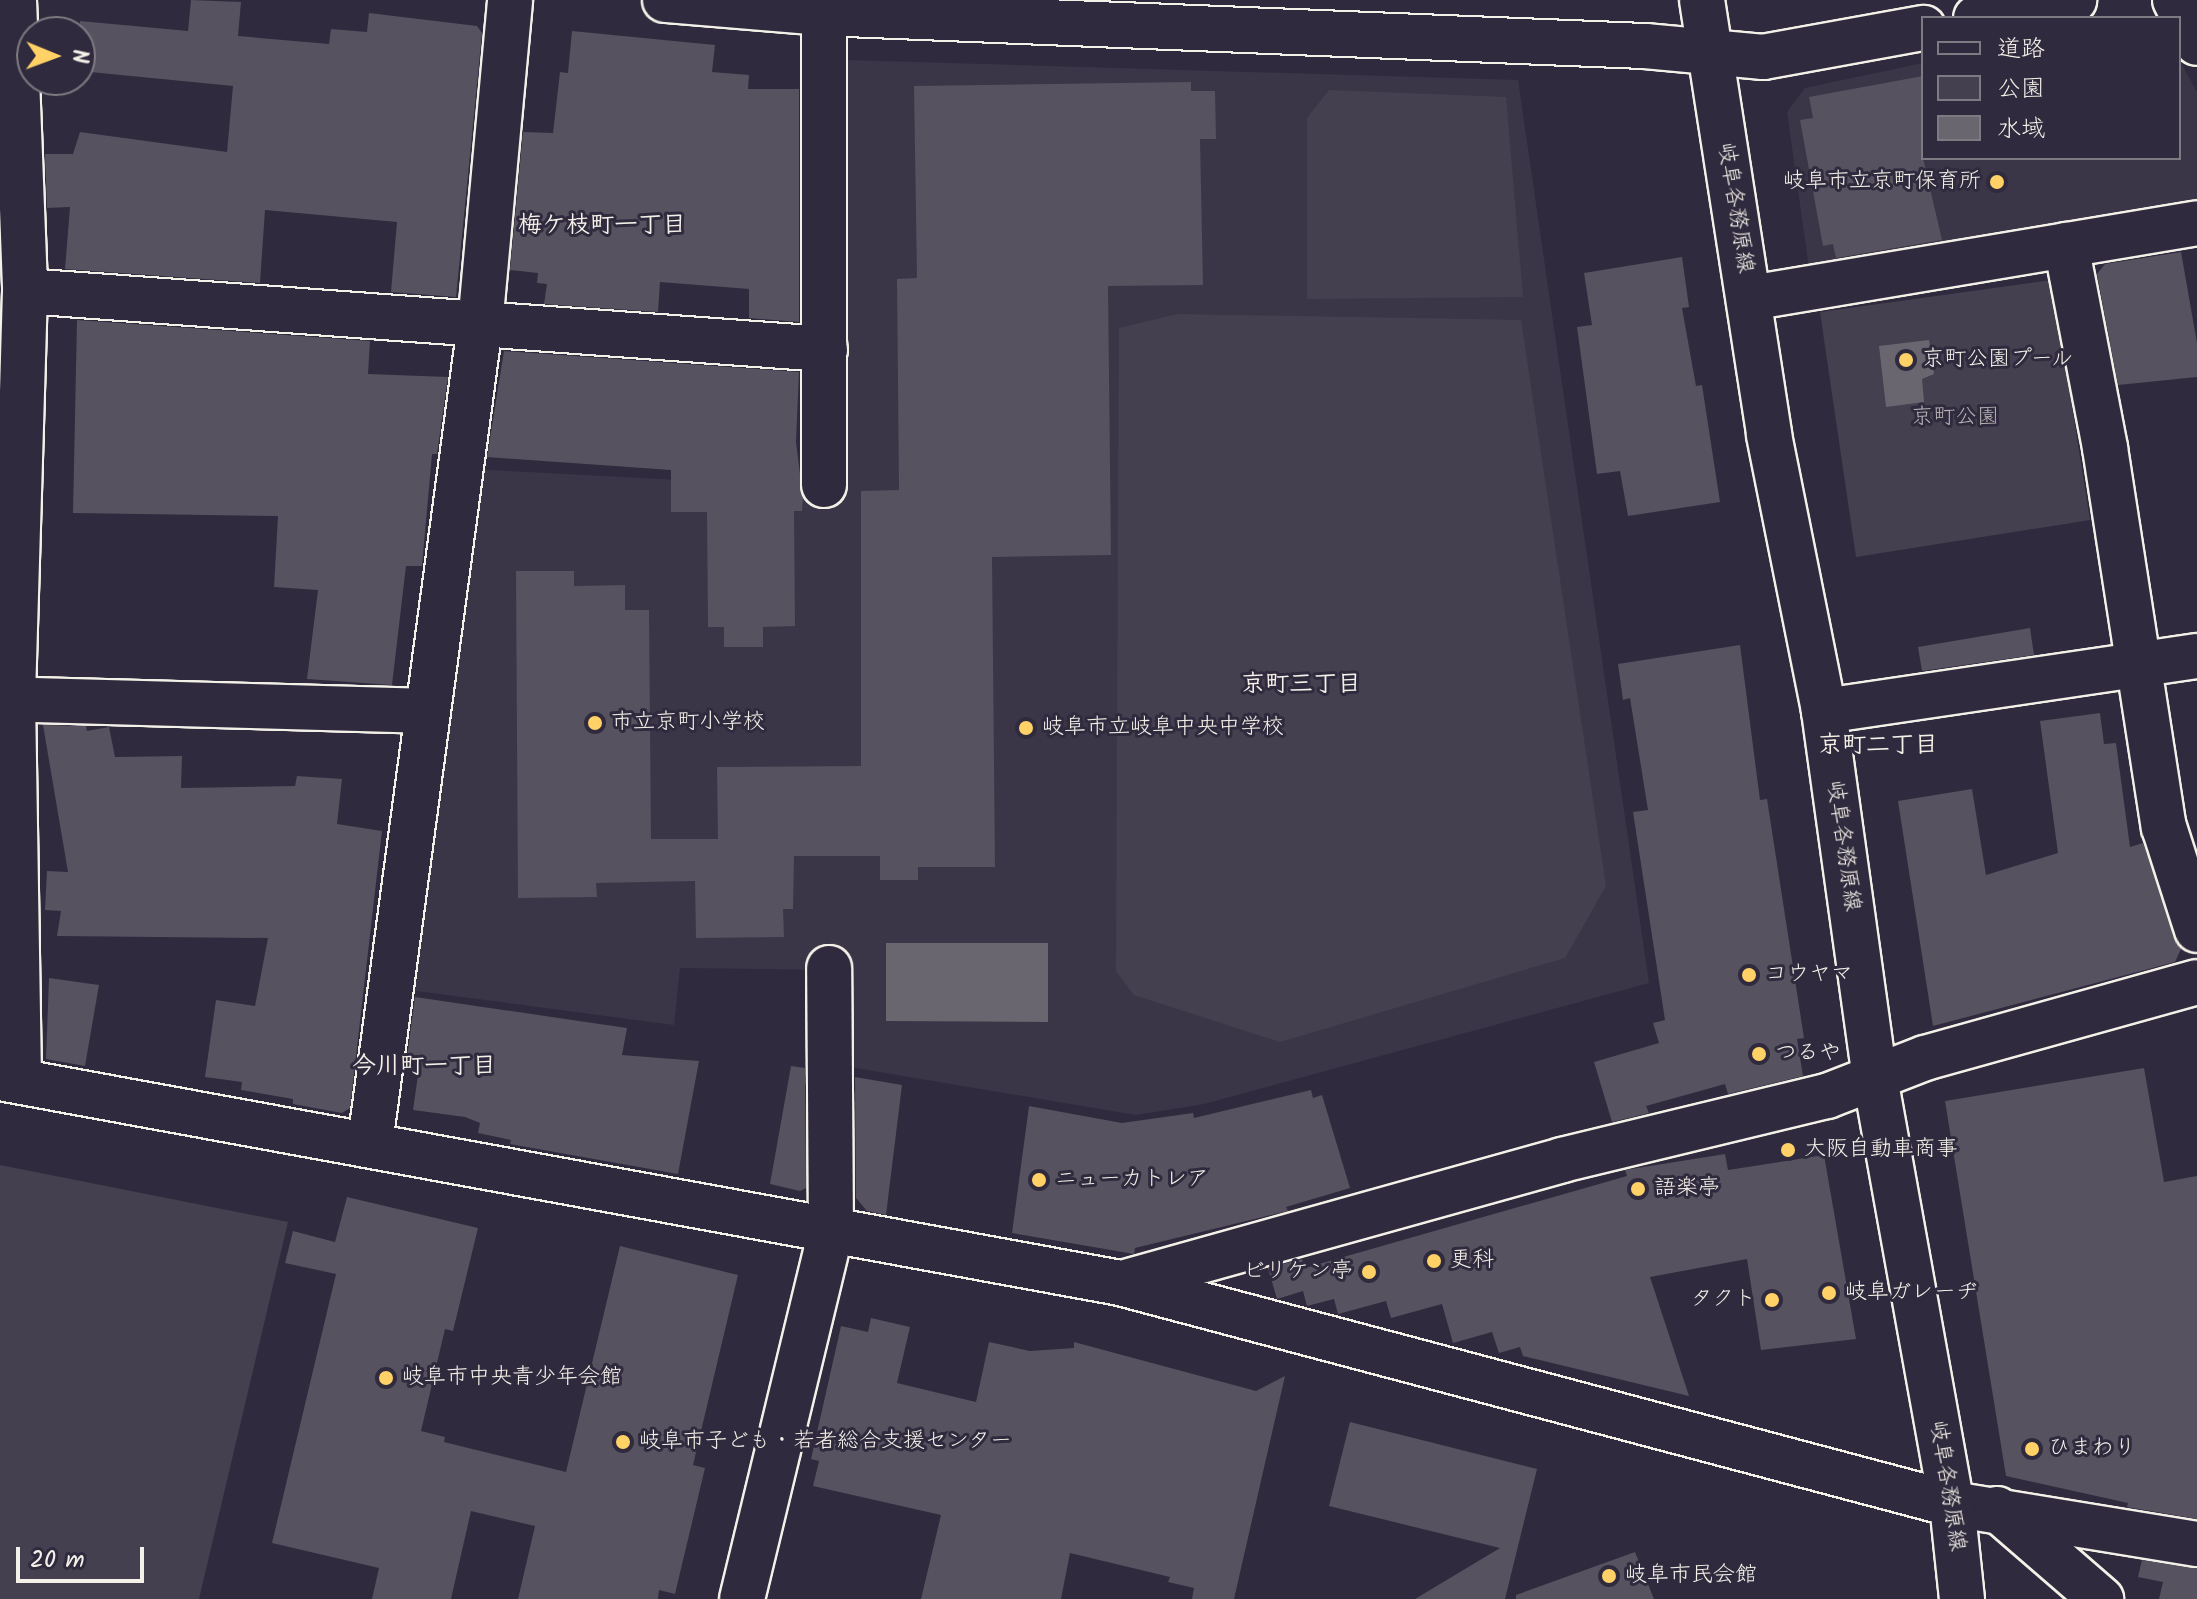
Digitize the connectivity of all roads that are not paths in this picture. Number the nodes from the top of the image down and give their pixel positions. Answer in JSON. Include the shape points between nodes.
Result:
{"nodes":[{"id":1,"x":14,"y":0,"type":"edge"},
{"id":2,"x":510,"y":0,"type":"edge"},
{"id":3,"x":665,"y":0,"type":"edge"},
{"id":4,"x":1702,"y":0,"type":"edge"},
{"id":5,"x":2074,"y":0,"type":"edge"},
{"id":6,"x":2175,"y":0,"type":"edge"},
{"id":7,"x":823,"y":6,"type":"edge"},
{"id":8,"x":1987,"y":16,"type":"edge"},
{"id":9,"x":1921,"y":28,"type":"edge"},
{"id":10,"x":2197,"y":43,"type":"edge"},
{"id":11,"x":1710,"y":52,"type":"junction"},
{"id":12,"x":2197,"y":223,"type":"edge"},
{"id":13,"x":2066,"y":245,"type":"junction"},
{"id":14,"x":25,"y":291,"type":"junction"},
{"id":15,"x":1750,"y":298,"type":"junction"},
{"id":16,"x":480,"y":325,"type":"junction"},
{"id":17,"x":825,"y":349,"type":"junction"},
{"id":18,"x":12,"y":407,"type":"edge"},
{"id":19,"x":824,"y":485,"type":"dead end"},
{"id":20,"x":2197,"y":656,"type":"edge"},
{"id":21,"x":2137,"y":667,"type":"junction"},
{"id":22,"x":6,"y":699,"type":"edge"},
{"id":23,"x":427,"y":711,"type":"junction"},
{"id":24,"x":1824,"y":711,"type":"junction"},
{"id":25,"x":2197,"y":930,"type":"edge"},
{"id":26,"x":829,"y":968,"type":"dead end"},
{"id":27,"x":2197,"y":982,"type":"edge"},
{"id":28,"x":1875,"y":1078,"type":"junction"},
{"id":29,"x":10,"y":1079,"type":"edge"},
{"id":30,"x":370,"y":1143,"type":"junction"},
{"id":31,"x":831,"y":1231,"type":"junction"},
{"id":32,"x":1120,"y":1283,"type":"junction"},
{"id":33,"x":1952,"y":1504,"type":"junction"},
{"id":34,"x":1995,"y":1508,"type":"junction"},
{"id":35,"x":2197,"y":1544,"type":"edge"},
{"id":36,"x":742,"y":1599,"type":"edge"},
{"id":37,"x":1962,"y":1599,"type":"edge"},
{"id":38,"x":2101,"y":1599,"type":"edge"}],
"edges":[{"from":1,"to":14,"type":"street"},
{"from":2,"to":16,"type":"street"},
{"from":3,"to":7,"type":"street"},
{"from":4,"to":11,"type":"street","name":"岐阜各務原線"},
{"from":5,"to":8,"type":"street"},
{"from":6,"to":10,"type":"street"},
{"from":7,"to":11,"type":"street"},
{"from":7,"to":17,"type":"street"},
{"from":9,"to":11,"type":"street","via":[[1763,57]]},
{"from":11,"to":15,"type":"street","name":"岐阜各務原線"},
{"from":12,"to":13,"type":"street"},
{"from":13,"to":15,"type":"street"},
{"from":13,"to":21,"type":"street","via":[[2105,448]]},
{"from":14,"to":16,"type":"street"},
{"from":14,"to":18,"type":"street"},
{"from":15,"to":24,"type":"street","name":"岐阜各務原線","via":[[1769,435]]},
{"from":16,"to":17,"type":"street"},
{"from":16,"to":23,"type":"street"},
{"from":17,"to":19,"type":"street"},
{"from":18,"to":22,"type":"street"},
{"from":20,"to":21,"type":"street"},
{"from":21,"to":24,"type":"street"},
{"from":21,"to":25,"type":"street","via":[[2164,827]]},
{"from":22,"to":23,"type":"street"},
{"from":22,"to":29,"type":"street"},
{"from":23,"to":30,"type":"street"},
{"from":24,"to":28,"type":"street","name":"岐阜各務原線"},
{"from":26,"to":31,"type":"street"},
{"from":27,"to":28,"type":"street","via":[[1925,1058]]},
{"from":28,"to":32,"type":"street","via":[[1827,1096],[1562,1160]]},
{"from":28,"to":33,"type":"street","name":"岐阜各務原線"},
{"from":29,"to":30,"type":"street"},
{"from":30,"to":31,"type":"street"},
{"from":31,"to":32,"type":"street"},
{"from":31,"to":36,"type":"street"},
{"from":32,"to":33,"type":"street"},
{"from":33,"to":34,"type":"street"},
{"from":33,"to":37,"type":"street","name":"岐阜各務原線"},
{"from":34,"to":35,"type":"street"},
{"from":34,"to":38,"type":"street"}]}
